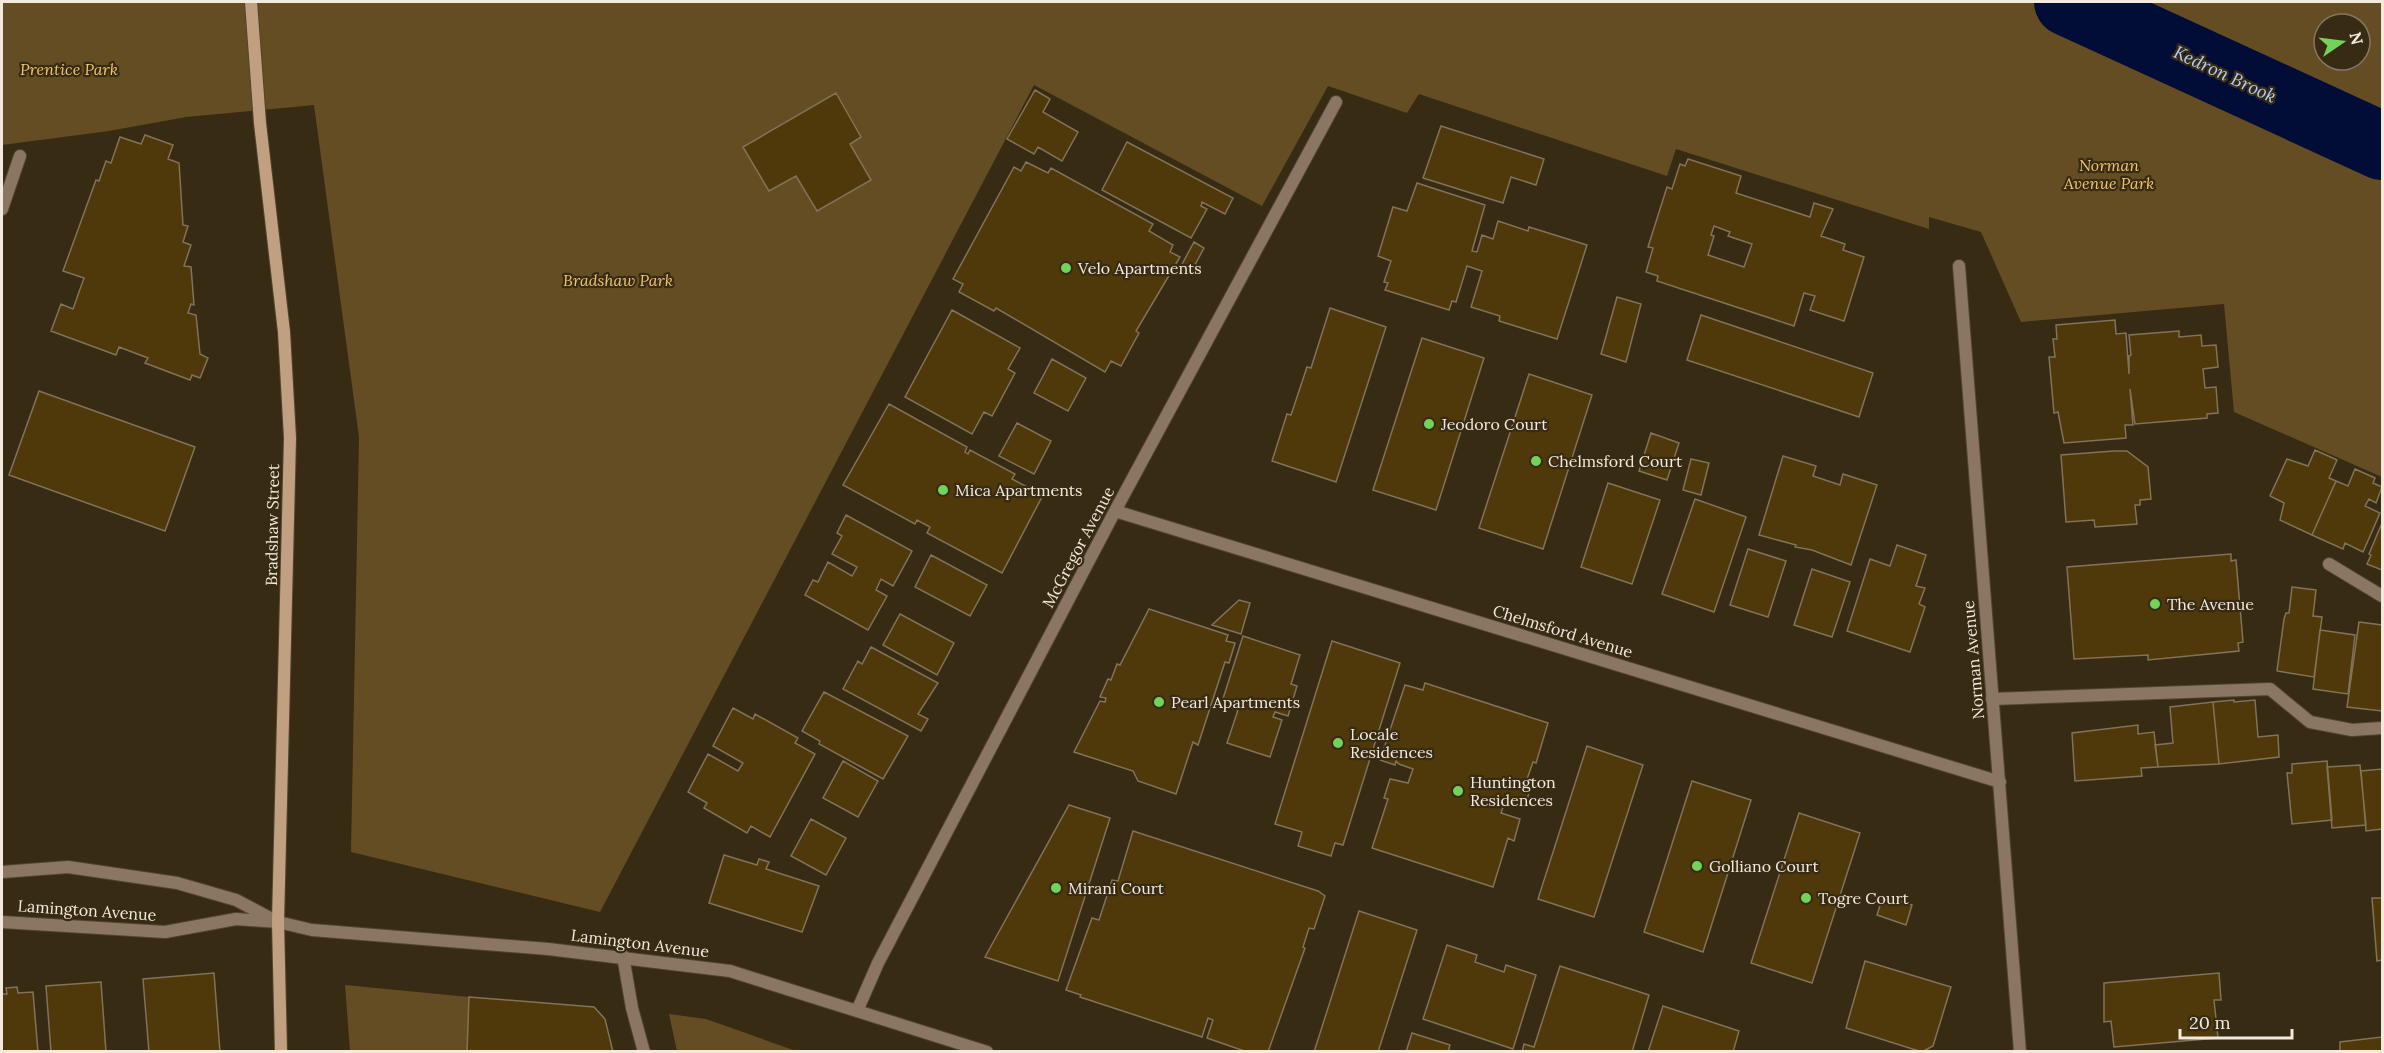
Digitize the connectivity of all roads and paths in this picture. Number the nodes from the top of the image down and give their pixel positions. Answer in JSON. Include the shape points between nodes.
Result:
{"nodes":[{"id":1,"x":251,"y":2,"type":"edge"},
{"id":2,"x":1336,"y":102,"type":"dead end"},
{"id":3,"x":20,"y":156,"type":"dead end"},
{"id":4,"x":2,"y":209,"type":"edge"},
{"id":5,"x":1959,"y":266,"type":"dead end"},
{"id":6,"x":1115,"y":511,"type":"junction"},
{"id":7,"x":2329,"y":564,"type":"dead end"},
{"id":8,"x":2382,"y":596,"type":"edge"},
{"id":9,"x":1992,"y":699,"type":"junction"},
{"id":10,"x":2382,"y":728,"type":"edge"},
{"id":11,"x":2000,"y":782,"type":"junction"},
{"id":12,"x":2,"y":872,"type":"edge"},
{"id":13,"x":2,"y":922,"type":"edge"},
{"id":14,"x":278,"y":922,"type":"junction"},
{"id":15,"x":623,"y":956,"type":"junction"},
{"id":16,"x":857,"y":1011,"type":"junction"},
{"id":17,"x":281,"y":1052,"type":"edge"},
{"id":18,"x":644,"y":1052,"type":"edge"},
{"id":19,"x":987,"y":1052,"type":"edge"},
{"id":20,"x":2020,"y":1052,"type":"edge"}],
"edges":[{"from":1,"to":14,"type":"street","name":"Bradshaw Street","via":[[260,123],[284,332],[290,438]]},
{"from":2,"to":6,"type":"street","name":"McGregor Avenue"},
{"from":3,"to":4,"type":"street"},
{"from":5,"to":9,"type":"street","name":"Norman Avenue"},
{"from":6,"to":11,"type":"street","name":"Chelmsford Avenue"},
{"from":6,"to":16,"type":"street","name":"McGregor Avenue","via":[[878,963]]},
{"from":7,"to":8,"type":"street"},
{"from":9,"to":10,"type":"street","via":[[2270,689],[2310,722],[2352,730]]},
{"from":9,"to":11,"type":"street","name":"Norman Avenue"},
{"from":11,"to":20,"type":"street","name":"Norman Avenue"},
{"from":12,"to":14,"type":"street","name":"Lamington Avenue","via":[[68,867],[177,883],[236,900]]},
{"from":13,"to":14,"type":"street","name":"Lamington Avenue","via":[[165,932],[236,919]]},
{"from":14,"to":15,"type":"street","name":"Lamington Avenue","via":[[329,931]]},
{"from":14,"to":17,"type":"street","name":"Bradshaw Street"},
{"from":15,"to":16,"type":"street","name":"Lamington Avenue","via":[[750,975]]},
{"from":15,"to":18,"type":"street"},
{"from":16,"to":19,"type":"street","name":"Lamington Avenue"}]}
